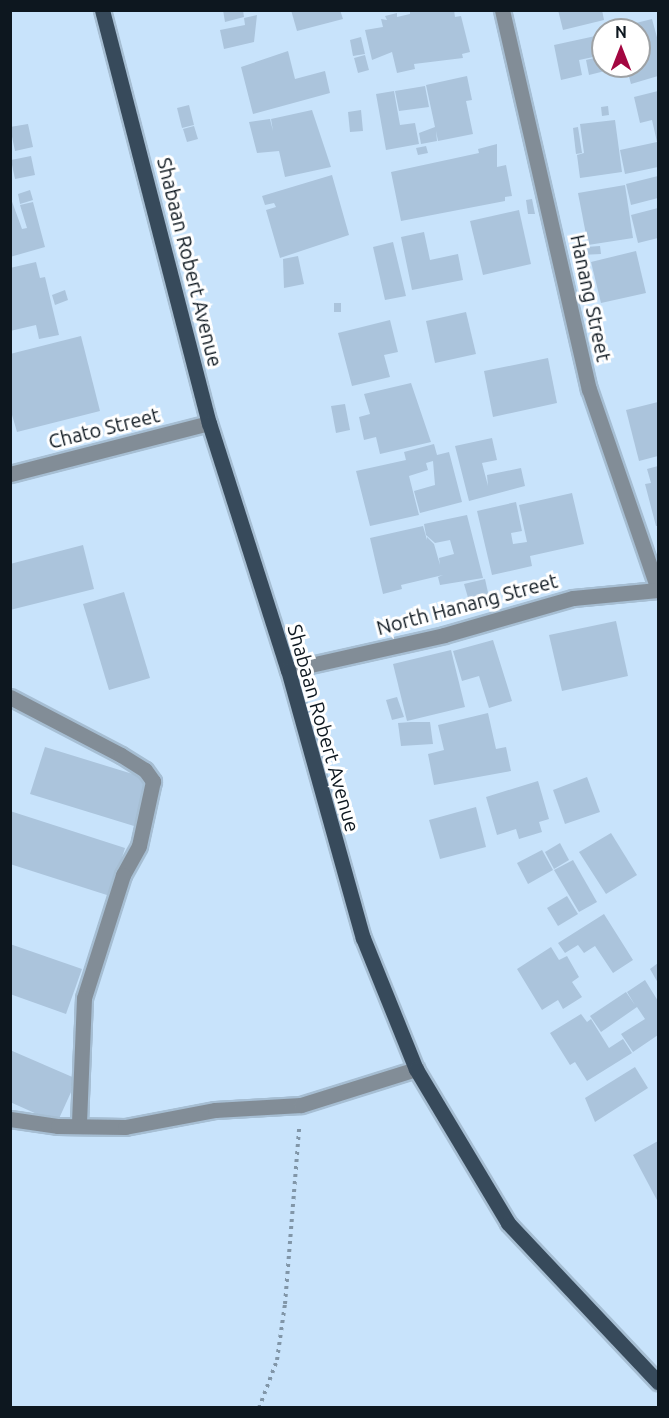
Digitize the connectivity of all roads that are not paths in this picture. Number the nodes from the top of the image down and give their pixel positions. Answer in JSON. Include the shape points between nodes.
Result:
{"nodes":[{"id":1,"x":102,"y":10,"type":"edge"},
{"id":2,"x":502,"y":10,"type":"edge"},
{"id":3,"x":209,"y":423,"type":"junction"},
{"id":4,"x":10,"y":474,"type":"edge"},
{"id":5,"x":658,"y":590,"type":"edge"},
{"id":6,"x":288,"y":670,"type":"junction"},
{"id":7,"x":10,"y":697,"type":"edge"},
{"id":8,"x":416,"y":1069,"type":"junction"},
{"id":9,"x":10,"y":1119,"type":"edge"},
{"id":10,"x":79,"y":1123,"type":"junction"},
{"id":11,"x":658,"y":1382,"type":"edge"}],
"edges":[{"from":1,"to":3,"type":"main road","name":"Shabaan Robert Avenue"},
{"from":2,"to":5,"type":"street","name":"Hanang Street","via":[[590,389]]},
{"from":3,"to":4,"type":"street","name":"Chato Street"},
{"from":3,"to":6,"type":"main road","name":"Shabaan Robert Avenue"},
{"from":5,"to":6,"type":"street","name":"North Hanang Street","via":[[573,598],[444,635]]},
{"from":6,"to":8,"type":"main road","name":"Shabaan Robert Avenue","via":[[363,938]]},
{"from":7,"to":10,"type":"street","via":[[121,755],[145,770],[153,781],[139,846],[123,874],[84,998]]},
{"from":8,"to":10,"type":"street","via":[[302,1105],[215,1110],[125,1127]]},
{"from":8,"to":11,"type":"main road","name":"Shabaan Robert Avenue","via":[[508,1223]]},
{"from":9,"to":10,"type":"street","via":[[58,1126]]}]}
